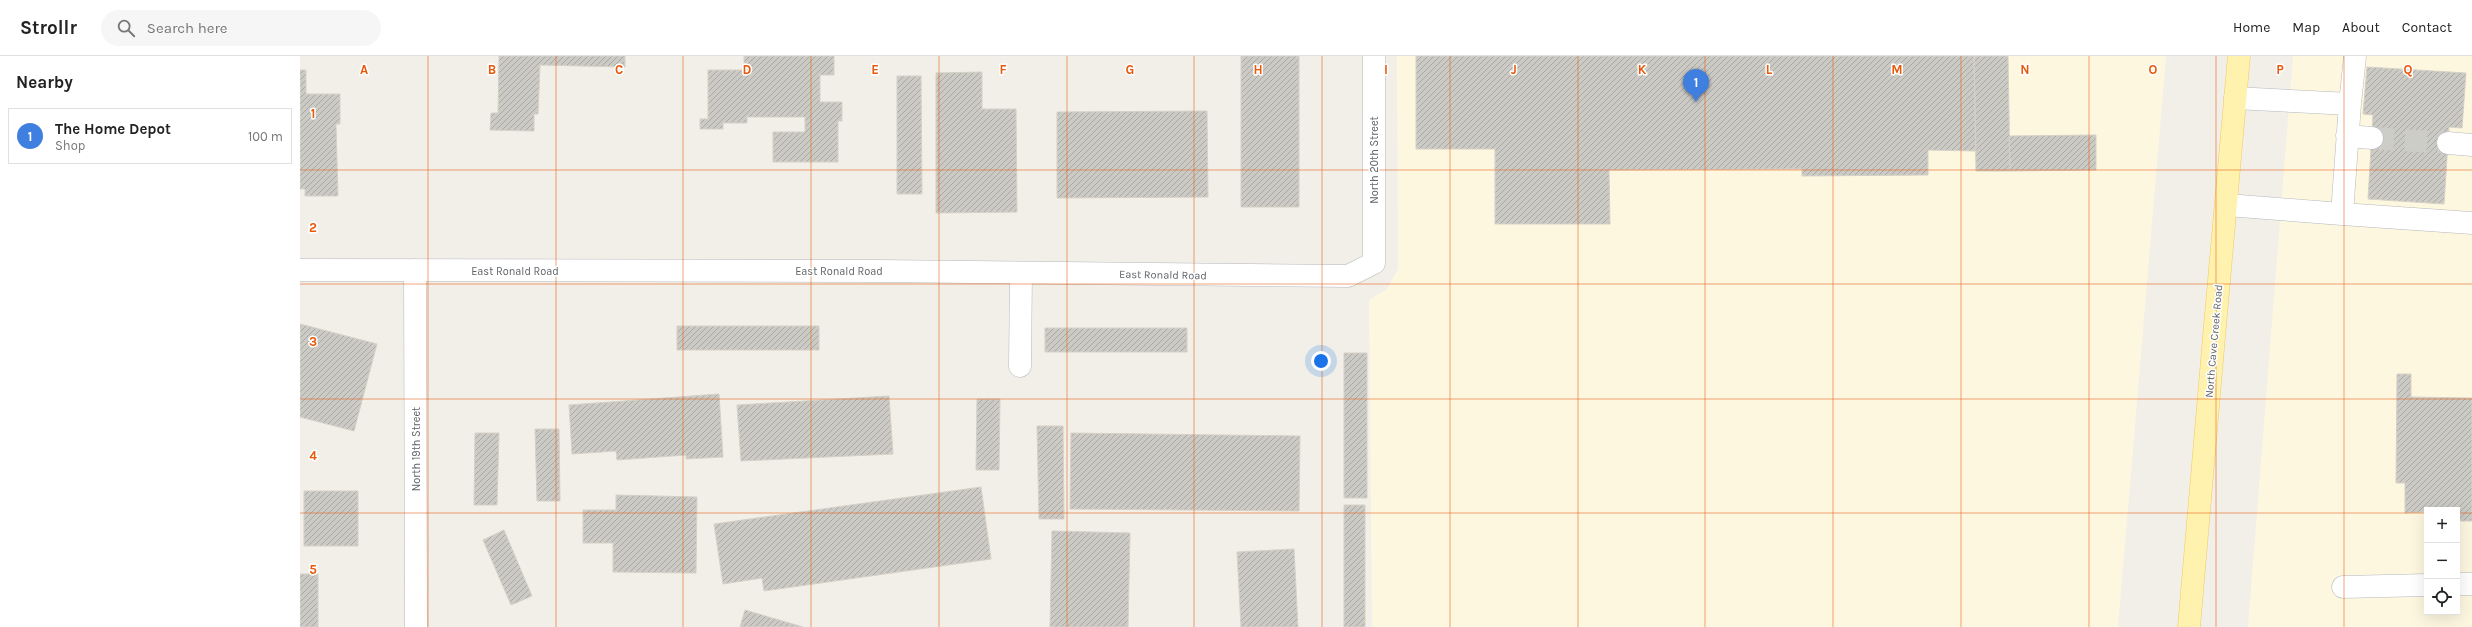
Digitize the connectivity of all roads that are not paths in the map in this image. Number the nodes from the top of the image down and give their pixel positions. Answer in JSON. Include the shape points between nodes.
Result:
{"nodes":[{"id":1,"x":1374,"y":56,"type":"edge"},
{"id":2,"x":2239,"y":56,"type":"edge"},
{"id":3,"x":2356,"y":56,"type":"edge"},
{"id":4,"x":2235,"y":98,"type":"junction"},
{"id":5,"x":2350,"y":104,"type":"junction"},
{"id":6,"x":2347,"y":136,"type":"junction"},
{"id":7,"x":2372,"y":138,"type":"tunnel mouth"},
{"id":8,"x":2448,"y":143,"type":"tunnel mouth"},
{"id":9,"x":2472,"y":145,"type":"edge"},
{"id":10,"x":2227,"y":205,"type":"junction"},
{"id":11,"x":2342,"y":214,"type":"junction"},
{"id":12,"x":2472,"y":223,"type":"edge"},
{"id":13,"x":1374,"y":263,"type":"joint"},
{"id":14,"x":300,"y":270,"type":"edge"},
{"id":15,"x":415,"y":270,"type":"junction"},
{"id":16,"x":1021,"y":273,"type":"junction"},
{"id":17,"x":1020,"y":366,"type":"dead end"},
{"id":18,"x":2460,"y":584,"type":"edge"},
{"id":19,"x":2472,"y":584,"type":"edge"},
{"id":20,"x":2424,"y":585,"type":"edge"},
{"id":21,"x":2343,"y":587,"type":"dead end"},
{"id":22,"x":416,"y":627,"type":"edge"},
{"id":23,"x":2189,"y":627,"type":"edge"}],
"edges":[{"from":1,"to":13,"type":"street","name":"North 20th Street"},
{"from":2,"to":4,"type":"main road","name":"North Cave Creek Road"},
{"from":3,"to":5,"type":"street"},
{"from":4,"to":5,"type":"street"},
{"from":4,"to":10,"type":"main road","name":"North Cave Creek Road"},
{"from":5,"to":6,"type":"street"},
{"from":6,"to":7,"type":"street"},
{"from":6,"to":11,"type":"street"},
{"from":8,"to":9,"type":"street"},
{"from":10,"to":11,"type":"street"},
{"from":10,"to":23,"type":"main road","name":"North Cave Creek Road","via":[[2221,244]]},
{"from":11,"to":12,"type":"street"},
{"from":13,"to":16,"type":"street","name":"East Ronald Road","via":[[1348,276]]},
{"from":14,"to":15,"type":"street","name":"East Ronald Road"},
{"from":15,"to":16,"type":"street","name":"East Ronald Road"},
{"from":15,"to":22,"type":"street","name":"North 19th Street"},
{"from":16,"to":17,"type":"street"},
{"from":18,"to":19,"type":"street"},
{"from":20,"to":21,"type":"street"}]}
